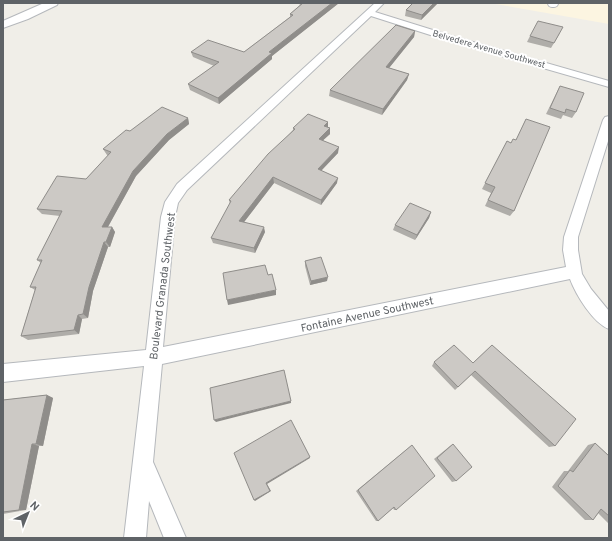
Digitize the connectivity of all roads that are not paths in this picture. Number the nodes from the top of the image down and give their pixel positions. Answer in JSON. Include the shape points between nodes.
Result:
{"nodes":[{"id":1,"x":53,"y":3,"type":"edge"},
{"id":2,"x":375,"y":8,"type":"edge"},
{"id":3,"x":3,"y":25,"type":"edge"},
{"id":4,"x":609,"y":84,"type":"edge"},
{"id":5,"x":609,"y":120,"type":"edge"},
{"id":6,"x":574,"y":272,"type":"junction"},
{"id":7,"x":609,"y":322,"type":"edge"},
{"id":8,"x":154,"y":357,"type":"junction"},
{"id":9,"x":3,"y":373,"type":"edge"},
{"id":10,"x":143,"y":462,"type":"junction"},
{"id":11,"x":135,"y":538,"type":"edge"},
{"id":12,"x":175,"y":538,"type":"edge"}],
"edges":[{"from":1,"to":3,"type":"street"},
{"from":2,"to":4,"type":"street","name":"Belvedere Avenue Southwest","via":[[450,38]]},
{"from":2,"to":8,"type":"street","name":"Boulevard Granada Southwest","via":[[178,192],[168,217]]},
{"from":5,"to":6,"type":"street","via":[[571,237],[570,252]]},
{"from":6,"to":7,"type":"street","via":[[589,300]]},
{"from":6,"to":8,"type":"street","name":"Fontaine Avenue Southwest"},
{"from":8,"to":9,"type":"street","name":"Fontaine Avenue Southwest"},
{"from":8,"to":10,"type":"street","name":"Boulevard Granada Southwest"},
{"from":10,"to":11,"type":"street","name":"Boulevard Granada Southwest"},
{"from":10,"to":12,"type":"street"}]}
